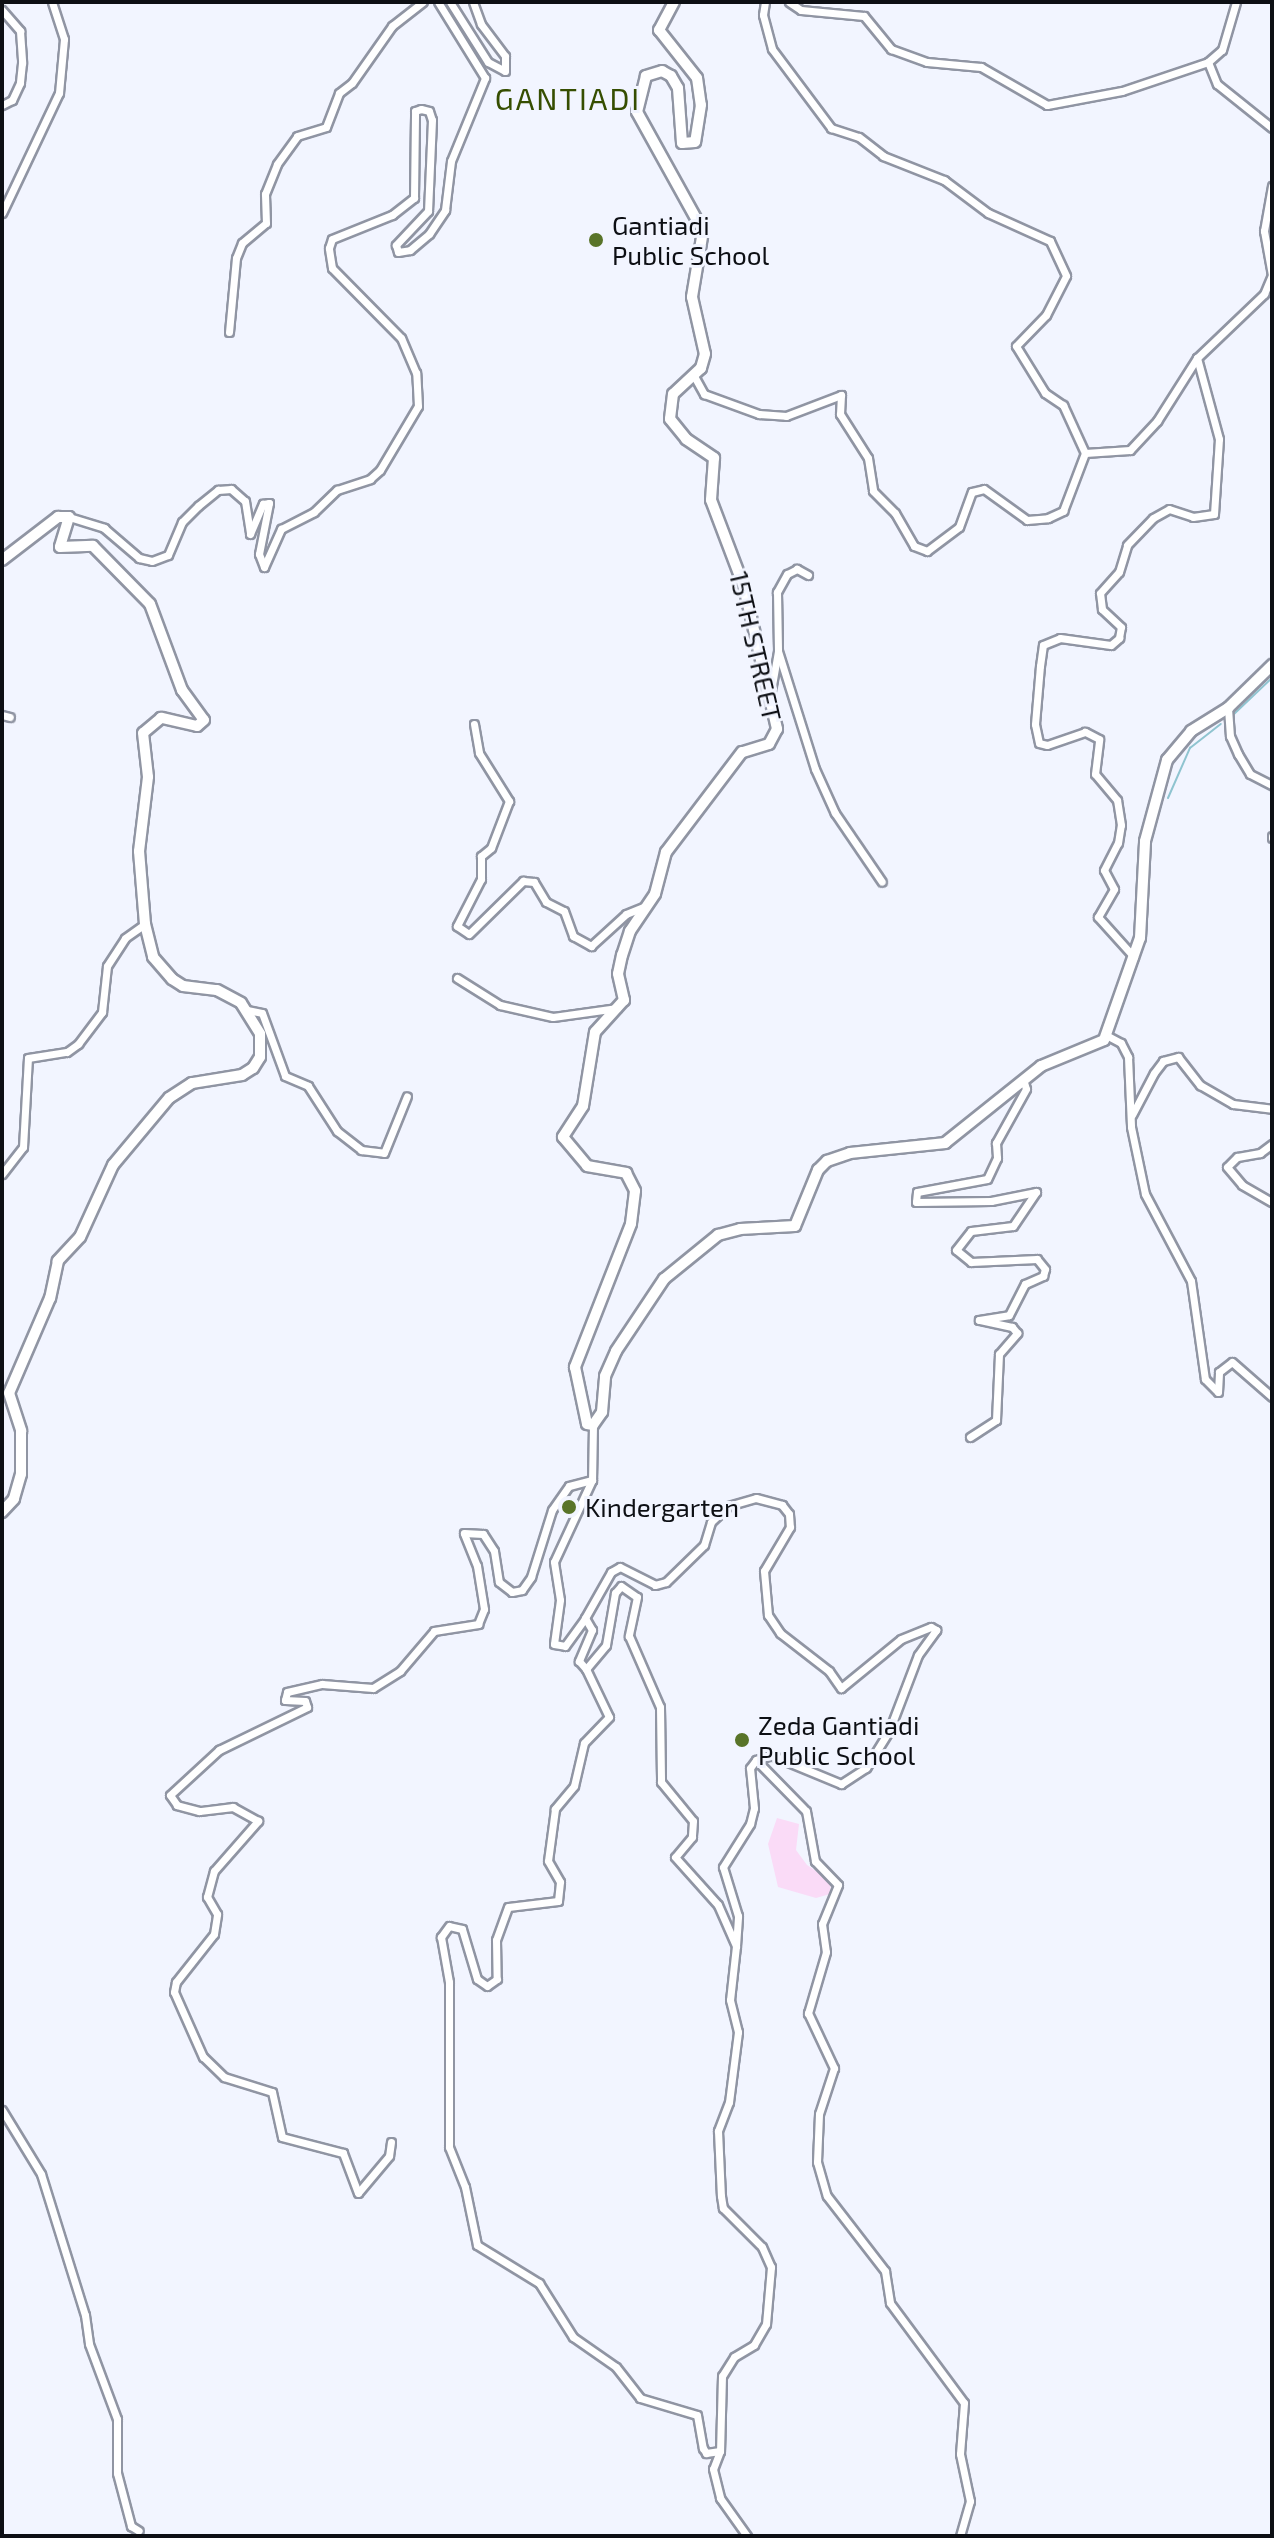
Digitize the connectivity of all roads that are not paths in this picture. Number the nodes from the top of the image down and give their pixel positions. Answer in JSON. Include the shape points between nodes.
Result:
{"nodes":[{"id":1,"x":52,"y":2,"type":"edge"},
{"id":2,"x":423,"y":2,"type":"edge"},
{"id":3,"x":438,"y":2,"type":"edge"},
{"id":4,"x":450,"y":2,"type":"edge"},
{"id":5,"x":473,"y":2,"type":"edge"},
{"id":6,"x":674,"y":2,"type":"edge"},
{"id":7,"x":765,"y":2,"type":"edge"},
{"id":8,"x":789,"y":2,"type":"edge"},
{"id":9,"x":1236,"y":2,"type":"edge"},
{"id":10,"x":2,"y":10,"type":"edge"},
{"id":11,"x":1208,"y":62,"type":"junction"},
{"id":12,"x":2,"y":105,"type":"edge"},
{"id":13,"x":1272,"y":128,"type":"edge"},
{"id":14,"x":1272,"y":186,"type":"edge"},
{"id":15,"x":2,"y":213,"type":"edge"},
{"id":16,"x":229,"y":332,"type":"dead end"},
{"id":17,"x":1197,"y":358,"type":"junction"},
{"id":18,"x":694,"y":376,"type":"junction"},
{"id":19,"x":1085,"y":453,"type":"junction"},
{"id":20,"x":69,"y":517,"type":"junction"},
{"id":21,"x":2,"y":560,"type":"edge"},
{"id":22,"x":808,"y":575,"type":"dead end"},
{"id":23,"x":778,"y":651,"type":"junction"},
{"id":24,"x":1272,"y":665,"type":"edge"},
{"id":25,"x":769,"y":705,"type":"junction"},
{"id":26,"x":1228,"y":708,"type":"junction"},
{"id":27,"x":474,"y":724,"type":"dead end"},
{"id":28,"x":1272,"y":785,"type":"edge"},
{"id":29,"x":882,"y":882,"type":"dead end"},
{"id":30,"x":648,"y":906,"type":"junction"},
{"id":31,"x":145,"y":924,"type":"junction"},
{"id":32,"x":1134,"y":957,"type":"junction"},
{"id":33,"x":457,"y":978,"type":"dead end"},
{"id":34,"x":620,"y":1008,"type":"junction"},
{"id":35,"x":247,"y":1010,"type":"junction"},
{"id":36,"x":1106,"y":1035,"type":"junction"},
{"id":37,"x":1023,"y":1079,"type":"junction"},
{"id":38,"x":407,"y":1096,"type":"dead end"},
{"id":39,"x":1272,"y":1109,"type":"edge"},
{"id":40,"x":1130,"y":1117,"type":"junction"},
{"id":41,"x":1272,"y":1144,"type":"edge"},
{"id":42,"x":2,"y":1174,"type":"edge"},
{"id":43,"x":1272,"y":1202,"type":"edge"},
{"id":44,"x":1272,"y":1397,"type":"edge"},
{"id":45,"x":593,"y":1425,"type":"junction"},
{"id":46,"x":970,"y":1437,"type":"dead end"},
{"id":47,"x":592,"y":1480,"type":"junction"},
{"id":48,"x":2,"y":1512,"type":"edge"},
{"id":49,"x":585,"y":1618,"type":"junction"},
{"id":50,"x":586,"y":1669,"type":"junction"},
{"id":51,"x":756,"y":1760,"type":"junction"},
{"id":52,"x":736,"y":1946,"type":"junction"},
{"id":53,"x":2,"y":2110,"type":"edge"},
{"id":54,"x":391,"y":2142,"type":"dead end"},
{"id":55,"x":720,"y":2451,"type":"junction"},
{"id":56,"x":139,"y":2531,"type":"dead end"},
{"id":57,"x":747,"y":2536,"type":"edge"},
{"id":58,"x":960,"y":2536,"type":"edge"}],
"edges":[{"from":1,"to":15,"type":"street","via":[[64,39],[59,93]]},
{"from":2,"to":16,"type":"street","via":[[392,26],[339,93],[326,127],[297,136],[277,164],[265,194],[266,223],[242,243],[236,258]]},
{"from":3,"to":20,"type":"street","via":[[485,78],[451,161],[445,210],[429,234],[410,250],[398,252],[396,245],[428,211],[432,120],[429,111],[421,109],[415,111],[414,198],[392,215],[332,239],[329,248],[332,268],[401,338],[416,373],[418,406],[380,470],[337,490],[314,512],[281,529],[264,567],[259,554],[269,503],[263,504],[250,534],[245,501],[231,489],[218,490],[198,506],[182,522],[168,555],[152,561],[139,558],[104,528]]},
{"from":4,"to":5,"type":"street","via":[[488,62],[505,71],[505,56],[481,24]]},
{"from":6,"to":18,"type":"street","name":"15TH STREET","via":[[659,30],[697,78],[701,105],[695,142],[682,143],[678,88],[662,71],[646,76],[637,112],[703,231],[692,297],[705,354]]},
{"from":7,"to":19,"type":"street","via":[[772,49],[831,128],[944,180],[988,213],[1050,241],[1066,276],[1046,315],[1016,346],[1045,393],[1063,405]]},
{"from":8,"to":11,"type":"street","via":[[801,10],[864,16],[891,49],[927,62],[981,67],[1041,105],[1122,91]]},
{"from":9,"to":11,"type":"street","via":[[1222,50]]},
{"from":10,"to":12,"type":"street","via":[[20,31],[22,63],[12,100]]},
{"from":11,"to":13,"type":"street","via":[[1217,84]]},
{"from":14,"to":17,"type":"street","via":[[1264,231],[1272,275],[1264,294]]},
{"from":17,"to":19,"type":"street","via":[[1157,421],[1130,450]]},
{"from":17,"to":32,"type":"street","via":[[1219,439],[1214,514],[1193,517],[1169,509],[1153,518],[1127,545],[1119,572],[1100,593],[1102,609],[1121,627],[1119,638],[1111,645],[1060,638],[1043,645],[1040,666],[1035,724],[1039,743],[1085,732],[1099,739],[1095,774],[1117,800],[1121,825],[1104,870],[1114,889],[1098,917]]},
{"from":18,"to":19,"type":"street","via":[[704,394],[759,414],[786,416],[841,395],[840,414],[868,458],[873,491],[895,513],[914,546],[927,551],[959,527],[972,492],[984,489],[1027,520],[1063,511]]},
{"from":18,"to":25,"type":"street","name":"15TH STREET","via":[[673,394],[670,419],[686,439],[714,458],[711,500],[744,587]]},
{"from":20,"to":21,"type":"street","via":[[58,517]]},
{"from":20,"to":31,"type":"street","via":[[60,547],[93,546],[144,598],[182,690],[204,715],[201,725],[161,718],[143,733],[148,777],[139,851]]},
{"from":22,"to":23,"type":"street","via":[[797,569],[787,574],[777,592]]},
{"from":23,"to":25,"type":"street"},
{"from":23,"to":29,"type":"street","via":[[815,769],[835,813]]},
{"from":24,"to":26,"type":"street"},
{"from":25,"to":30,"type":"street","name":"15TH STREET","via":[[774,738],[742,752],[673,841]]},
{"from":26,"to":28,"type":"street","via":[[1238,754],[1250,774]]},
{"from":26,"to":32,"type":"street","via":[[1191,731],[1167,760],[1145,841],[1142,929]]},
{"from":27,"to":30,"type":"street","via":[[479,753],[509,801],[491,848],[481,856],[481,879],[457,926],[469,934],[523,881],[534,882],[546,902],[564,911],[573,936],[591,946],[626,914]]},
{"from":30,"to":34,"type":"street","name":"15TH STREET","via":[[630,931],[622,955],[618,974],[625,997]]},
{"from":31,"to":35,"type":"street","via":[[153,957],[172,979],[183,986],[217,990]]},
{"from":31,"to":42,"type":"street","via":[[125,938],[107,966],[102,1012],[78,1044],[67,1052],[28,1058],[23,1147]]},
{"from":32,"to":36,"type":"street"},
{"from":33,"to":34,"type":"street","via":[[500,1005],[553,1017]]},
{"from":34,"to":45,"type":"street","via":[[595,1032],[583,1106],[563,1137],[568,1149],[593,1171],[632,1176],[635,1191],[626,1237],[575,1367],[581,1411]]},
{"from":35,"to":38,"type":"street","via":[[262,1013],[285,1076],[308,1086],[337,1131],[361,1150],[384,1153]]},
{"from":35,"to":48,"type":"street","via":[[260,1034],[260,1057],[253,1068],[242,1075],[192,1083],[169,1098],[107,1174],[80,1237],[53,1271],[50,1298],[9,1393],[21,1431],[21,1474],[14,1499]]},
{"from":36,"to":37,"type":"street","via":[[1101,1043],[1052,1060]]},
{"from":36,"to":40,"type":"street","via":[[1121,1043],[1128,1057]]},
{"from":37,"to":45,"type":"street","via":[[945,1143],[827,1161],[818,1170],[795,1226],[727,1231],[679,1265],[616,1351],[605,1376],[605,1402]]},
{"from":37,"to":46,"type":"street","via":[[1026,1089],[996,1143],[997,1158],[987,1179],[917,1192],[916,1202],[934,1204],[1036,1192],[1013,1226],[971,1231],[956,1250],[971,1262],[1037,1259],[1045,1269],[1043,1276],[1025,1284],[1009,1315],[979,1320],[1012,1327],[1017,1333],[999,1354],[996,1420]]},
{"from":39,"to":40,"type":"street","via":[[1233,1104],[1211,1092],[1178,1057],[1163,1061]]},
{"from":40,"to":44,"type":"street","via":[[1145,1194],[1191,1281],[1205,1379],[1218,1392],[1219,1372],[1232,1362],[1251,1373]]},
{"from":41,"to":43,"type":"street","via":[[1237,1157],[1227,1167],[1242,1185]]},
{"from":45,"to":47,"type":"street"},
{"from":47,"to":49,"type":"street","via":[[554,1562],[560,1600],[554,1644],[565,1646]]},
{"from":47,"to":54,"type":"street","via":[[569,1486],[552,1510],[522,1590],[512,1592],[499,1582],[494,1551],[483,1534],[464,1533],[477,1566],[484,1609],[478,1624],[434,1631],[400,1671],[373,1688],[322,1684],[287,1692],[285,1700],[305,1701],[307,1707],[219,1750],[170,1795],[177,1805],[199,1811],[233,1807],[258,1821],[214,1871],[207,1897],[217,1914],[214,1934],[176,1982],[174,1992],[203,2057],[224,2077],[272,2092],[282,2137],[343,2153],[358,2193],[389,2156]]},
{"from":49,"to":50,"type":"street","via":[[592,1630],[579,1661]]},
{"from":49,"to":51,"type":"street","via":[[611,1572],[620,1567],[655,1585],[666,1582],[704,1545],[711,1522],[728,1506],[756,1498],[782,1505],[789,1514],[790,1527],[764,1571],[768,1615],[780,1633],[829,1671],[841,1688],[901,1639],[931,1627],[936,1630],[918,1655],[889,1731],[866,1768],[841,1784],[771,1755]]},
{"from":50,"to":52,"type":"street","via":[[606,1645],[615,1593],[621,1586],[630,1588],[637,1597],[629,1636],[660,1707],[661,1782],[693,1821],[692,1837],[675,1857],[718,1905]]},
{"from":50,"to":55,"type":"street","via":[[609,1717],[584,1743],[574,1786],[555,1809],[548,1861],[560,1882],[558,1901],[508,1907],[496,1940],[497,1979],[487,1986],[477,1979],[462,1929],[449,1926],[441,1937],[449,1982],[449,2147],[465,2187],[477,2245],[539,2283],[573,2337],[616,2367],[640,2398],[697,2415],[706,2453]]},
{"from":51,"to":52,"type":"street","via":[[750,1768],[750,1824],[723,1867],[738,1916]]},
{"from":51,"to":58,"type":"street","via":[[806,1811],[815,1861],[837,1880],[837,1894],[822,1924],[826,1952],[808,2013],[834,2068],[819,2114],[817,2162],[827,2196],[885,2271],[890,2303],[964,2403],[960,2454],[970,2501]]},
{"from":52,"to":55,"type":"street","via":[[730,2000],[738,2032],[729,2102],[718,2131],[721,2196],[723,2208],[762,2247],[771,2267],[766,2324],[754,2345],[734,2357],[722,2376]]},
{"from":53,"to":56,"type":"street","via":[[41,2174],[85,2315],[89,2344],[117,2419],[117,2473],[131,2526]]},
{"from":55,"to":57,"type":"street","via":[[713,2469],[720,2498]]}]}
